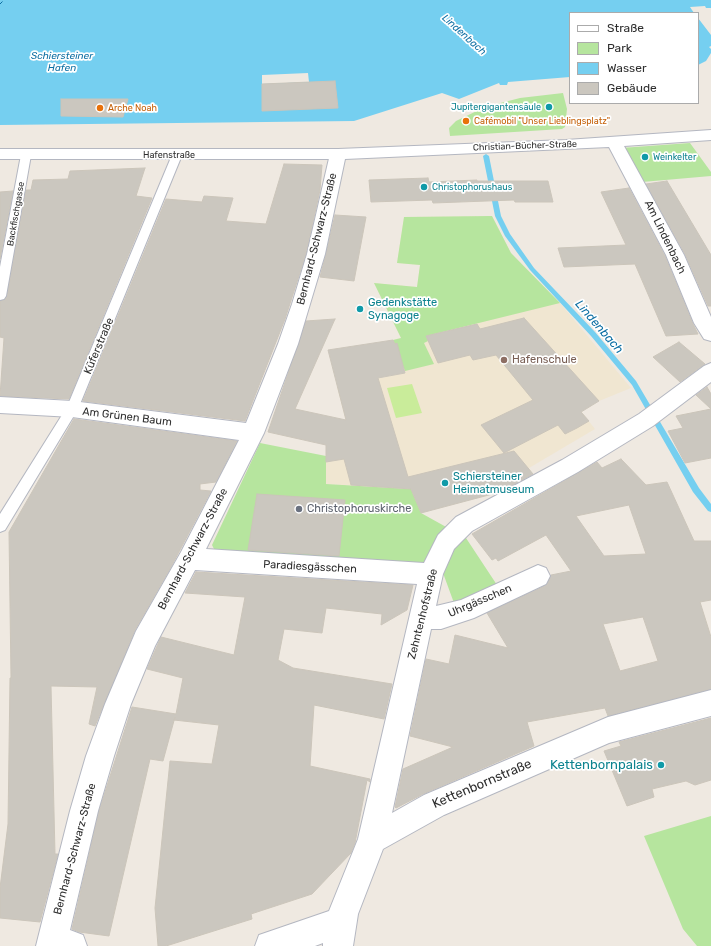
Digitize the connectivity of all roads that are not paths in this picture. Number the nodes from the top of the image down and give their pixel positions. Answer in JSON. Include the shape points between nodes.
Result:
{"nodes":[{"id":1,"x":711,"y":135,"type":"edge"},
{"id":2,"x":615,"y":145,"type":"junction"},
{"id":3,"x":0,"y":154,"type":"edge"},
{"id":4,"x":26,"y":154,"type":"junction"},
{"id":5,"x":338,"y":154,"type":"junction"},
{"id":6,"x":177,"y":155,"type":"junction"},
{"id":7,"x":0,"y":296,"type":"edge"},
{"id":8,"x":711,"y":334,"type":"edge"},
{"id":9,"x":711,"y":371,"type":"edge"},
{"id":10,"x":0,"y":405,"type":"edge"},
{"id":11,"x":72,"y":409,"type":"junction"},
{"id":12,"x":253,"y":433,"type":"junction"},
{"id":13,"x":0,"y":526,"type":"edge"},
{"id":14,"x":189,"y":559,"type":"junction"},
{"id":15,"x":431,"y":574,"type":"junction"},
{"id":16,"x":538,"y":576,"type":"dead end"},
{"id":17,"x":421,"y":618,"type":"junction"},
{"id":18,"x":711,"y":702,"type":"edge"},
{"id":19,"x":372,"y":839,"type":"junction"},
{"id":20,"x":340,"y":934,"type":"edge"},
{"id":21,"x":58,"y":944,"type":"edge"},
{"id":22,"x":270,"y":946,"type":"edge"}],
"edges":[{"from":1,"to":2,"type":"street","name":"Christian-Bücher-Straße"},
{"from":2,"to":5,"type":"street","name":"Christian-Bücher-Straße"},
{"from":2,"to":8,"type":"street","name":"Am Lindenbach","via":[[675,255]]},
{"from":3,"to":4,"type":"street","name":"Hafenstraße"},
{"from":4,"to":6,"type":"street","name":"Hafenstraße"},
{"from":4,"to":7,"type":"lane","name":"Backfischgasse"},
{"from":5,"to":6,"type":"street","name":"Hafenstraße"},
{"from":5,"to":12,"type":"street","name":"Bernhard-Schwarz-Straße","via":[[316,254],[301,304]]},
{"from":6,"to":11,"type":"lane","name":"Küferstraße"},
{"from":9,"to":15,"type":"street","name":"Zehntenhofstraße","via":[[654,414],[570,466],[464,524],[446,542]]},
{"from":10,"to":11,"type":"street","name":"Am Grünen Baum"},
{"from":11,"to":12,"type":"street","name":"Am Grünen Baum"},
{"from":11,"to":13,"type":"lane","name":"Küferstraße"},
{"from":12,"to":14,"type":"street","name":"Bernhard-Schwarz-Straße"},
{"from":14,"to":15,"type":"street","name":"Paradiesgässchen"},
{"from":14,"to":21,"type":"street","name":"Bernhard-Schwarz-Straße","via":[[145,639],[100,756],[84,811]]},
{"from":15,"to":17,"type":"street","name":"Zehntenhofstraße"},
{"from":16,"to":17,"type":"street","name":"Uhrgässchen","via":[[466,610],[442,617]]},
{"from":17,"to":19,"type":"street","name":"Zehntenhofstraße"},
{"from":18,"to":19,"type":"street","name":"Kettenbornstraße","via":[[608,730],[434,805]]},
{"from":19,"to":20,"type":"street","name":"Zehntenhofstraße","via":[[343,914]]},
{"from":20,"to":22,"type":"street"}]}
